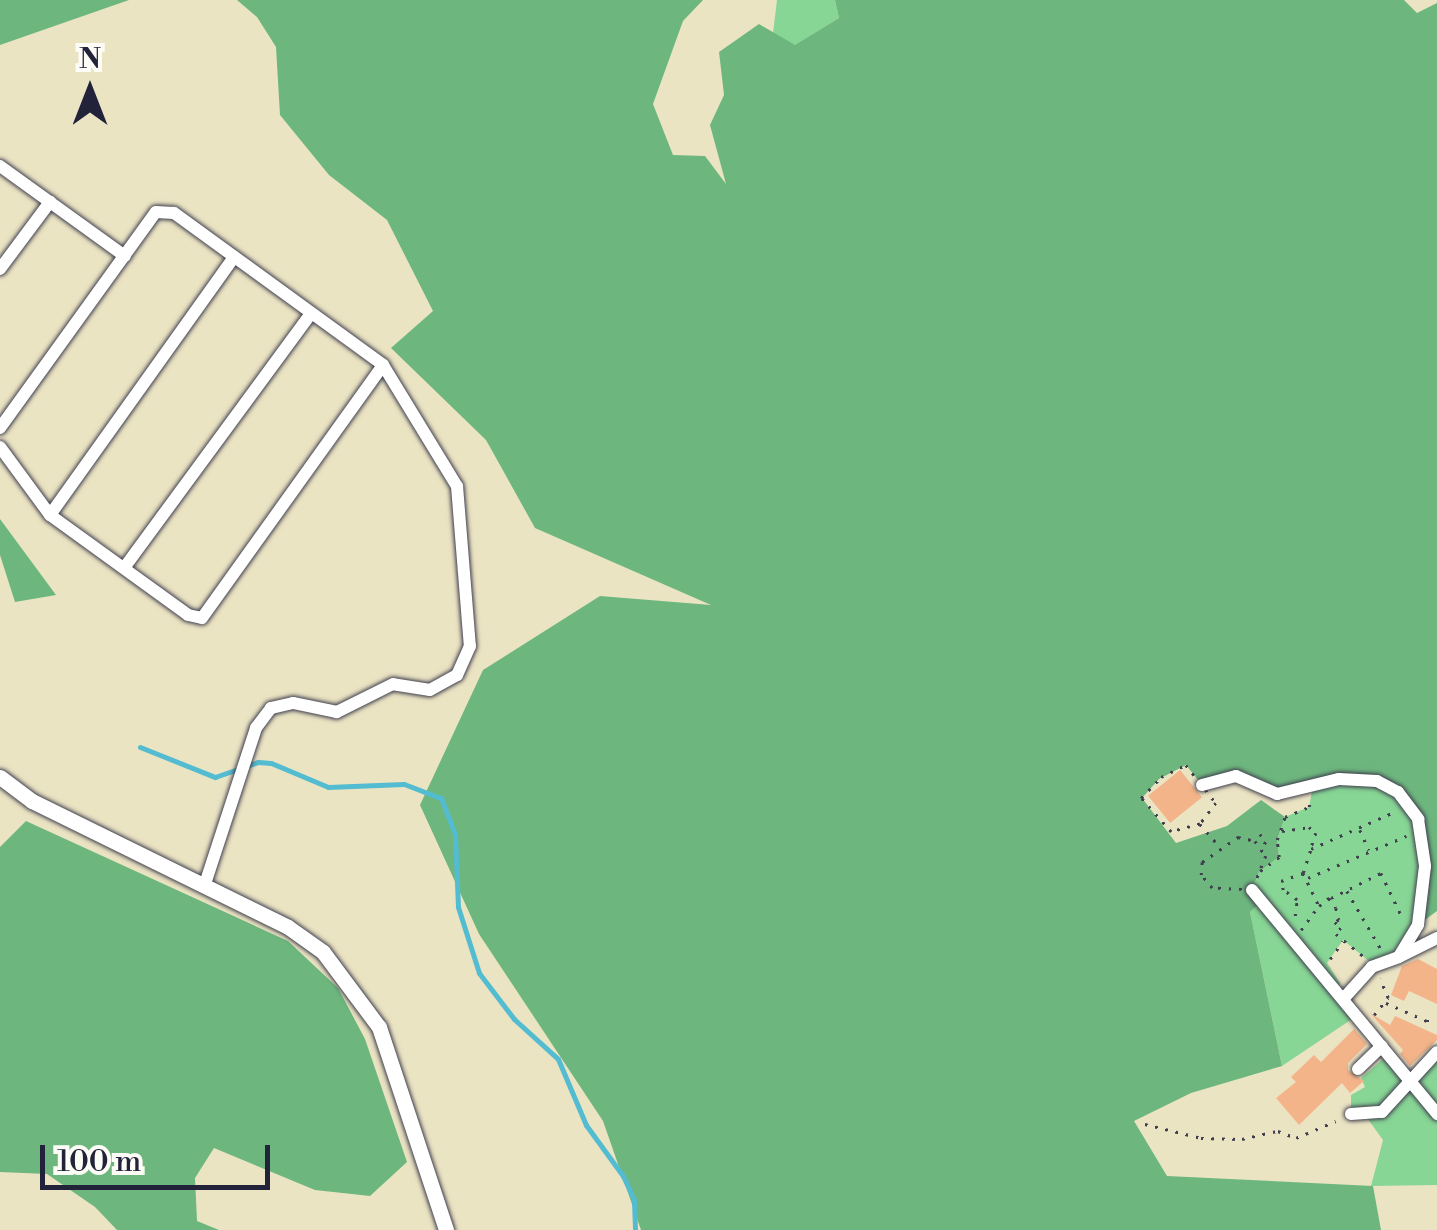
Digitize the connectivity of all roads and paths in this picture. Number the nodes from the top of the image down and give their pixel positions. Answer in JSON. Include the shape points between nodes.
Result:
{"nodes":[{"id":1,"x":0,"y":166,"type":"edge"},
{"id":2,"x":50,"y":202,"type":"junction"},
{"id":3,"x":125,"y":256,"type":"junction"},
{"id":4,"x":234,"y":257,"type":"junction"},
{"id":5,"x":0,"y":269,"type":"edge"},
{"id":6,"x":311,"y":313,"type":"junction"},
{"id":7,"x":384,"y":365,"type":"junction"},
{"id":8,"x":0,"y":428,"type":"edge"},
{"id":9,"x":0,"y":447,"type":"edge"},
{"id":10,"x":50,"y":515,"type":"junction"},
{"id":11,"x":124,"y":568,"type":"junction"},
{"id":12,"x":0,"y":777,"type":"edge"},
{"id":13,"x":1202,"y":785,"type":"junction"},
{"id":14,"x":1313,"y":786,"type":"junction"},
{"id":15,"x":1408,"y":806,"type":"junction"},
{"id":16,"x":1200,"y":824,"type":"junction"},
{"id":17,"x":1358,"y":828,"type":"junction"},
{"id":18,"x":1419,"y":830,"type":"junction"},
{"id":19,"x":1280,"y":831,"type":"junction"},
{"id":20,"x":1260,"y":834,"type":"dead end"},
{"id":21,"x":1221,"y":849,"type":"junction"},
{"id":22,"x":1261,"y":849,"type":"junction"},
{"id":23,"x":1311,"y":849,"type":"junction"},
{"id":24,"x":1369,"y":852,"type":"junction"},
{"id":25,"x":1259,"y":872,"type":"junction"},
{"id":26,"x":1303,"y":873,"type":"junction"},
{"id":27,"x":1306,"y":879,"type":"junction"},
{"id":28,"x":204,"y":886,"type":"junction"},
{"id":29,"x":1252,"y":890,"type":"junction"},
{"id":30,"x":1346,"y":890,"type":"junction"},
{"id":31,"x":1330,"y":898,"type":"junction"},
{"id":32,"x":1319,"y":906,"type":"junction"},
{"id":33,"x":1290,"y":934,"type":"junction"},
{"id":34,"x":1411,"y":936,"type":"junction"},
{"id":35,"x":1437,"y":938,"type":"edge"},
{"id":36,"x":1343,"y":940,"type":"junction"},
{"id":37,"x":1387,"y":961,"type":"junction"},
{"id":38,"x":1327,"y":962,"type":"dead end"},
{"id":39,"x":1344,"y":998,"type":"junction"},
{"id":40,"x":1385,"y":1002,"type":"junction"},
{"id":41,"x":1437,"y":1021,"type":"edge"},
{"id":42,"x":1366,"y":1026,"type":"junction"},
{"id":43,"x":1382,"y":1046,"type":"junction"},
{"id":44,"x":1437,"y":1052,"type":"edge"},
{"id":45,"x":1358,"y":1069,"type":"dead end"},
{"id":46,"x":1410,"y":1081,"type":"junction"},
{"id":47,"x":1351,"y":1114,"type":"joint"},
{"id":48,"x":1437,"y":1114,"type":"edge"},
{"id":49,"x":1145,"y":1124,"type":"dead end"},
{"id":50,"x":446,"y":1230,"type":"edge"}],
"edges":[{"from":1,"to":2,"type":"street"},
{"from":2,"to":3,"type":"street"},
{"from":2,"to":5,"type":"street"},
{"from":3,"to":4,"type":"street","via":[[156,212],[174,213]]},
{"from":3,"to":8,"type":"street"},
{"from":4,"to":6,"type":"street"},
{"from":4,"to":10,"type":"street"},
{"from":6,"to":7,"type":"street"},
{"from":6,"to":11,"type":"street"},
{"from":7,"to":11,"type":"street","via":[[202,618],[188,615]]},
{"from":7,"to":28,"type":"street","via":[[457,486],[470,646],[457,674],[430,690],[392,684],[336,712],[293,702],[270,708],[256,728]]},
{"from":9,"to":10,"type":"street"},
{"from":10,"to":11,"type":"street"},
{"from":12,"to":28,"type":"street","via":[[32,802]]},
{"from":13,"to":14,"type":"street","via":[[1236,776],[1277,794]]},
{"from":13,"to":16,"type":"path","via":[[1216,802]]},
{"from":13,"to":16,"type":"path","via":[[1186,765],[1141,798],[1171,832]]},
{"from":14,"to":15,"type":"street","via":[[1376,781]]},
{"from":14,"to":19,"type":"path","via":[[1309,806],[1285,817]]},
{"from":15,"to":17,"type":"path"},
{"from":15,"to":18,"type":"street"},
{"from":16,"to":21,"type":"path"},
{"from":17,"to":23,"type":"path"},
{"from":17,"to":24,"type":"path"},
{"from":18,"to":24,"type":"path"},
{"from":18,"to":34,"type":"street","via":[[1425,866]]},
{"from":19,"to":23,"type":"path","via":[[1309,827],[1316,833]]},
{"from":19,"to":25,"type":"path","via":[[1279,856]]},
{"from":20,"to":22,"type":"path","via":[[1266,842]]},
{"from":21,"to":22,"type":"path","via":[[1238,836]]},
{"from":21,"to":29,"type":"path","via":[[1202,862],[1201,875],[1212,888]]},
{"from":22,"to":25,"type":"path","via":[[1266,856]]},
{"from":23,"to":26,"type":"path"},
{"from":24,"to":27,"type":"path"},
{"from":25,"to":29,"type":"path"},
{"from":26,"to":27,"type":"path"},
{"from":26,"to":33,"type":"path","via":[[1281,882],[1296,900]]},
{"from":27,"to":32,"type":"path"},
{"from":28,"to":50,"type":"street","via":[[288,927],[351,984],[379,1027]]},
{"from":29,"to":33,"type":"street"},
{"from":30,"to":31,"type":"path"},
{"from":30,"to":34,"type":"path","via":[[1381,873]]},
{"from":30,"to":37,"type":"path"},
{"from":31,"to":32,"type":"path"},
{"from":31,"to":36,"type":"path"},
{"from":32,"to":33,"type":"path"},
{"from":33,"to":39,"type":"street"},
{"from":34,"to":37,"type":"street"},
{"from":35,"to":37,"type":"street"},
{"from":36,"to":37,"type":"path"},
{"from":36,"to":38,"type":"path"},
{"from":37,"to":39,"type":"street"},
{"from":37,"to":40,"type":"path"},
{"from":39,"to":42,"type":"street"},
{"from":40,"to":41,"type":"path"},
{"from":40,"to":42,"type":"path"},
{"from":42,"to":43,"type":"street"},
{"from":43,"to":45,"type":"street"},
{"from":43,"to":46,"type":"street"},
{"from":44,"to":46,"type":"street"},
{"from":46,"to":47,"type":"street","via":[[1382,1112]]},
{"from":46,"to":48,"type":"street"},
{"from":47,"to":49,"type":"path","via":[[1296,1138],[1278,1130],[1242,1139],[1200,1138]]}]}
